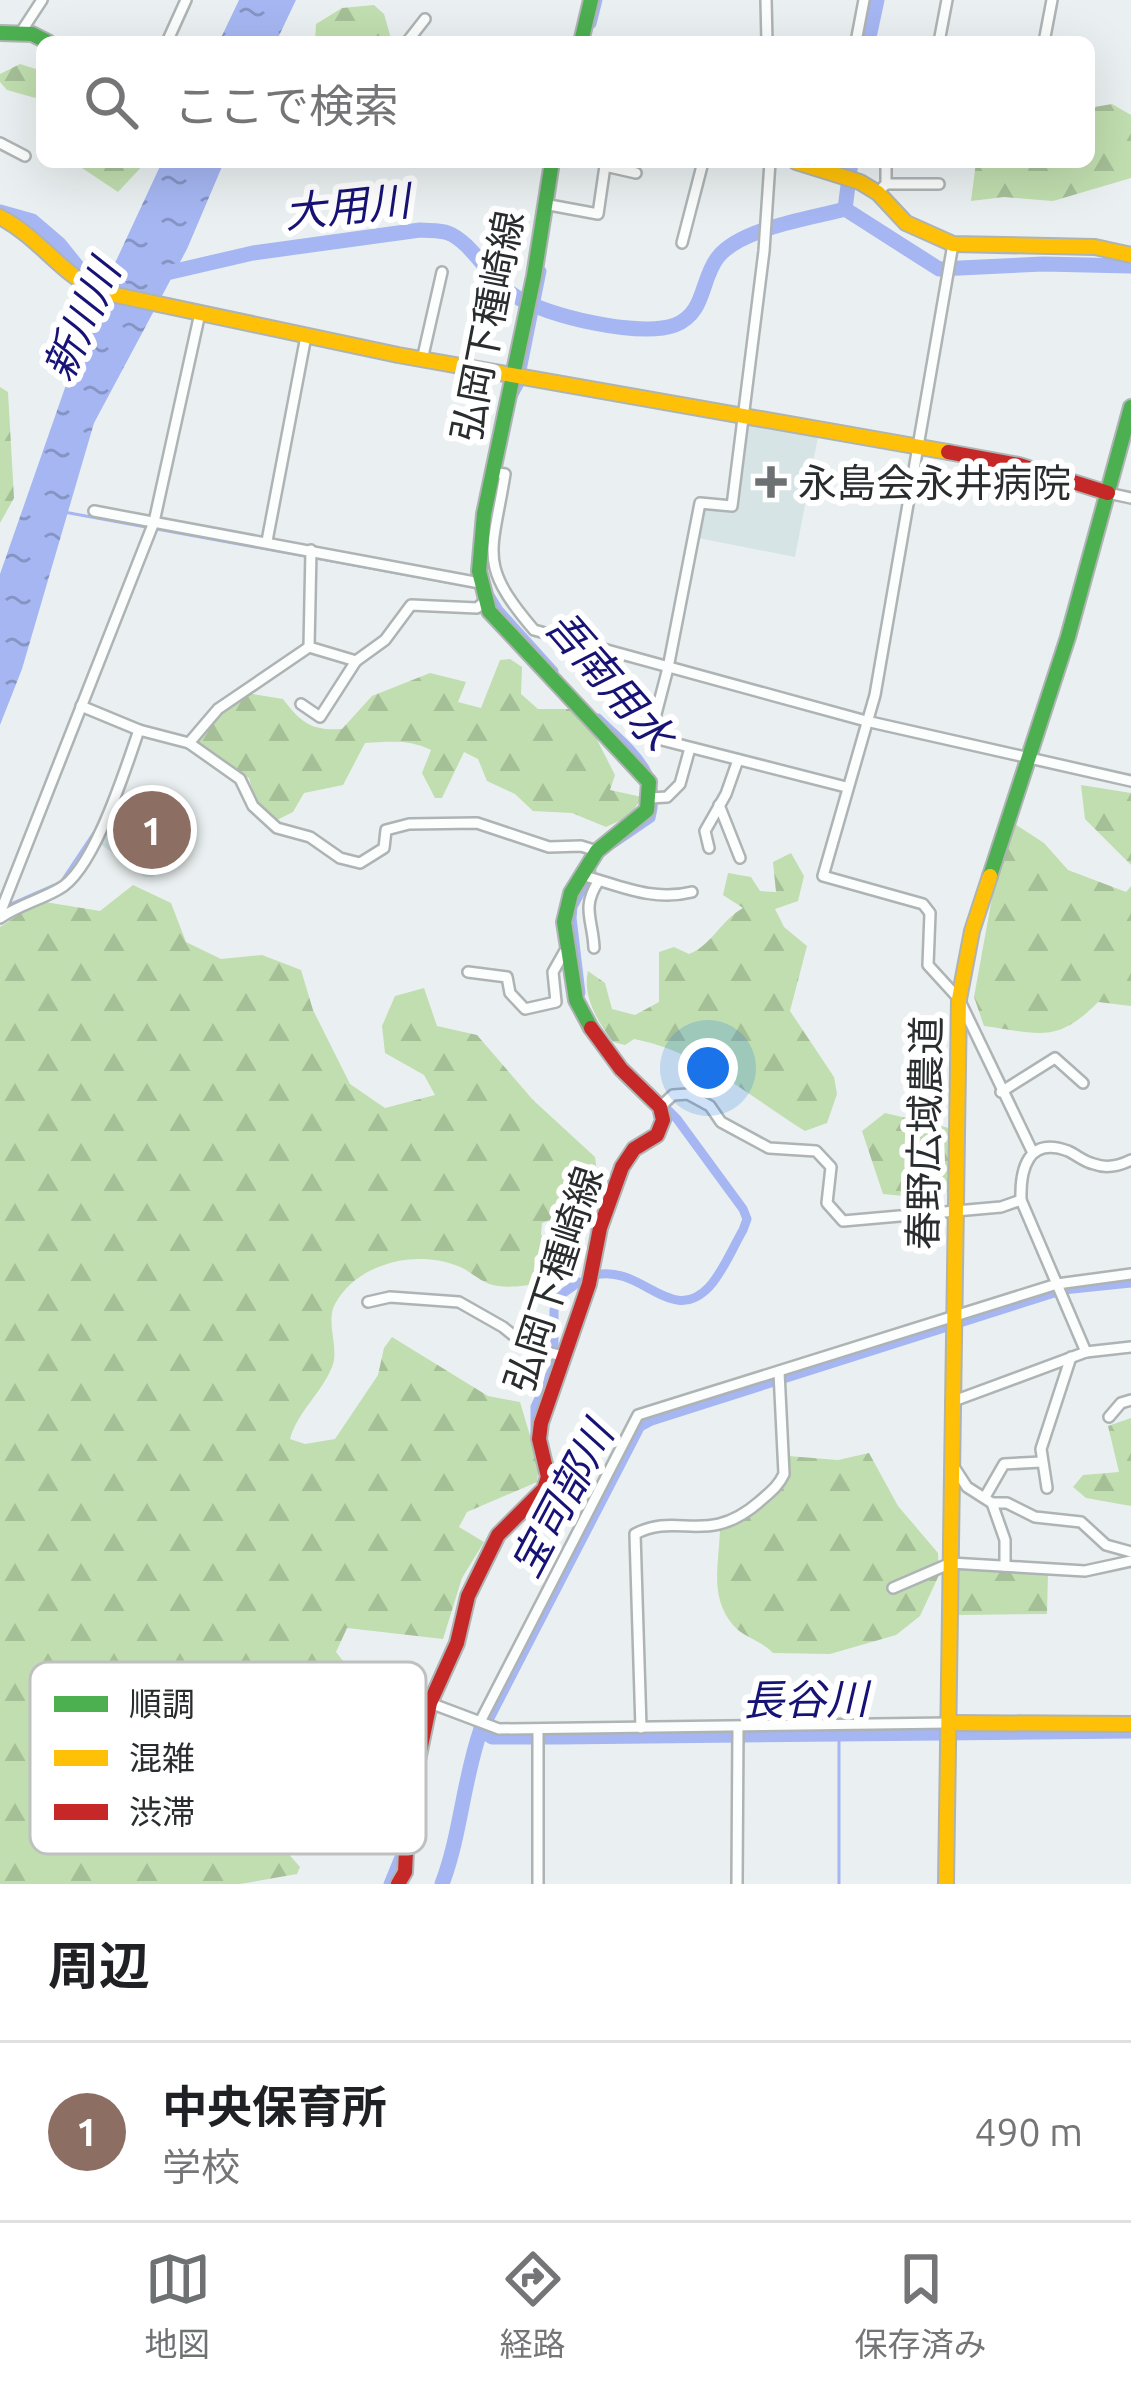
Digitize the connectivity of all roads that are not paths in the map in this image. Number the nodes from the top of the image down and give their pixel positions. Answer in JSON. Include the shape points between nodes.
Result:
{"nodes":[{"id":1,"x":42,"y":0,"type":"edge"},
{"id":2,"x":185,"y":0,"type":"edge"},
{"id":3,"x":591,"y":0,"type":"edge"},
{"id":4,"x":766,"y":0,"type":"edge"},
{"id":5,"x":864,"y":0,"type":"edge"},
{"id":6,"x":947,"y":0,"type":"edge"},
{"id":7,"x":1052,"y":0,"type":"edge"},
{"id":8,"x":425,"y":19,"type":"dead end"},
{"id":9,"x":21,"y":32,"type":"junction"},
{"id":10,"x":0,"y":33,"type":"edge"},
{"id":11,"x":170,"y":36,"type":"edge"},
{"id":12,"x":412,"y":36,"type":"edge"},
{"id":13,"x":582,"y":36,"type":"edge"},
{"id":14,"x":767,"y":36,"type":"edge"},
{"id":15,"x":857,"y":36,"type":"edge"},
{"id":16,"x":940,"y":36,"type":"edge"},
{"id":17,"x":1045,"y":36,"type":"edge"},
{"id":18,"x":36,"y":38,"type":"edge"},
{"id":19,"x":0,"y":143,"type":"edge"},
{"id":20,"x":25,"y":156,"type":"dead end"},
{"id":21,"x":552,"y":168,"type":"edge"},
{"id":22,"x":604,"y":168,"type":"edge"},
{"id":23,"x":619,"y":168,"type":"edge"},
{"id":24,"x":701,"y":168,"type":"edge"},
{"id":25,"x":770,"y":168,"type":"edge"},
{"id":26,"x":885,"y":168,"type":"edge"},
{"id":27,"x":834,"y":170,"type":"edge"},
{"id":28,"x":636,"y":173,"type":"dead end"},
{"id":29,"x":939,"y":184,"type":"dead end"},
{"id":30,"x":882,"y":188,"type":"junction"},
{"id":31,"x":547,"y":204,"type":"junction"},
{"id":32,"x":0,"y":217,"type":"edge"},
{"id":33,"x":682,"y":243,"type":"dead end"},
{"id":34,"x":952,"y":250,"type":"junction"},
{"id":35,"x":1131,"y":254,"type":"edge"},
{"id":36,"x":442,"y":272,"type":"dead end"},
{"id":37,"x":200,"y":313,"type":"junction"},
{"id":38,"x":306,"y":336,"type":"junction"},
{"id":39,"x":422,"y":360,"type":"junction"},
{"id":40,"x":519,"y":376,"type":"junction"},
{"id":41,"x":1131,"y":407,"type":"edge"},
{"id":42,"x":744,"y":418,"type":"junction"},
{"id":43,"x":917,"y":448,"type":"junction"},
{"id":44,"x":497,"y":473,"type":"junction"},
{"id":45,"x":1108,"y":493,"type":"junction"},
{"id":46,"x":1131,"y":498,"type":"edge"},
{"id":47,"x":94,"y":511,"type":"dead end"},
{"id":48,"x":152,"y":526,"type":"junction"},
{"id":49,"x":266,"y":541,"type":"junction"},
{"id":50,"x":311,"y":550,"type":"junction"},
{"id":51,"x":490,"y":597,"type":"junction"},
{"id":52,"x":308,"y":647,"type":"junction"},
{"id":53,"x":356,"y":661,"type":"junction"},
{"id":54,"x":668,"y":668,"type":"junction"},
{"id":55,"x":301,"y":704,"type":"dead end"},
{"id":56,"x":81,"y":706,"type":"junction"},
{"id":57,"x":866,"y":721,"type":"junction"},
{"id":58,"x":139,"y":730,"type":"junction"},
{"id":59,"x":189,"y":742,"type":"junction"},
{"id":60,"x":690,"y":748,"type":"junction"},
{"id":61,"x":738,"y":760,"type":"junction"},
{"id":62,"x":1026,"y":763,"type":"junction"},
{"id":63,"x":1131,"y":781,"type":"edge"},
{"id":64,"x":846,"y":787,"type":"junction"},
{"id":65,"x":654,"y":799,"type":"junction"},
{"id":66,"x":719,"y":805,"type":"junction"},
{"id":67,"x":709,"y":848,"type":"dead end"},
{"id":68,"x":597,"y":851,"type":"junction"},
{"id":69,"x":740,"y":858,"type":"dead end"},
{"id":70,"x":590,"y":878,"type":"junction"},
{"id":71,"x":692,"y":892,"type":"dead end"},
{"id":72,"x":0,"y":915,"type":"edge"},
{"id":73,"x":594,"y":948,"type":"dead end"},
{"id":74,"x":566,"y":949,"type":"junction"},
{"id":75,"x":468,"y":972,"type":"dead end"},
{"id":76,"x":959,"y":999,"type":"junction"},
{"id":77,"x":1083,"y":1083,"type":"dead end"},
{"id":78,"x":1001,"y":1092,"type":"junction"},
{"id":79,"x":663,"y":1103,"type":"junction"},
{"id":80,"x":1033,"y":1153,"type":"junction"},
{"id":81,"x":1131,"y":1160,"type":"edge"},
{"id":82,"x":1021,"y":1200,"type":"junction"},
{"id":83,"x":956,"y":1211,"type":"junction"},
{"id":84,"x":1131,"y":1274,"type":"edge"},
{"id":85,"x":1058,"y":1284,"type":"junction"},
{"id":86,"x":368,"y":1301,"type":"dead end"},
{"id":87,"x":954,"y":1322,"type":"junction"},
{"id":88,"x":1131,"y":1347,"type":"edge"},
{"id":89,"x":1086,"y":1352,"type":"junction"},
{"id":90,"x":558,"y":1355,"type":"junction"},
{"id":91,"x":1071,"y":1357,"type":"junction"},
{"id":92,"x":778,"y":1372,"type":"junction"},
{"id":93,"x":1131,"y":1400,"type":"edge"},
{"id":94,"x":951,"y":1402,"type":"junction"},
{"id":95,"x":1108,"y":1417,"type":"dead end"},
{"id":96,"x":1042,"y":1462,"type":"junction"},
{"id":97,"x":951,"y":1463,"type":"junction"},
{"id":98,"x":1047,"y":1488,"type":"dead end"},
{"id":99,"x":989,"y":1500,"type":"junction"},
{"id":100,"x":1131,"y":1552,"type":"edge"},
{"id":101,"x":1131,"y":1561,"type":"edge"},
{"id":102,"x":951,"y":1562,"type":"junction"},
{"id":103,"x":1005,"y":1566,"type":"junction"},
{"id":104,"x":893,"y":1588,"type":"dead end"},
{"id":105,"x":430,"y":1703,"type":"junction"},
{"id":106,"x":426,"y":1722,"type":"edge"},
{"id":107,"x":486,"y":1722,"type":"junction"},
{"id":108,"x":949,"y":1724,"type":"junction"},
{"id":109,"x":1131,"y":1724,"type":"edge"},
{"id":110,"x":738,"y":1728,"type":"junction"},
{"id":111,"x":641,"y":1729,"type":"junction"},
{"id":112,"x":538,"y":1736,"type":"junction"},
{"id":113,"x":406,"y":1854,"type":"edge"},
{"id":114,"x":398,"y":1884,"type":"edge"},
{"id":115,"x":538,"y":1884,"type":"edge"},
{"id":116,"x":737,"y":1884,"type":"edge"},
{"id":117,"x":946,"y":1884,"type":"edge"}],
"edges":[{"from":1,"to":9,"type":"street"},
{"from":2,"to":11,"type":"street"},
{"from":3,"to":13,"type":"street"},
{"from":4,"to":14,"type":"street"},
{"from":5,"to":15,"type":"street"},
{"from":6,"to":16,"type":"street"},
{"from":7,"to":17,"type":"street"},
{"from":8,"to":12,"type":"street"},
{"from":9,"to":10,"type":"street"},
{"from":9,"to":18,"type":"street"},
{"from":19,"to":20,"type":"street"},
{"from":21,"to":31,"type":"street","name":"弘岡下種崎線"},
{"from":22,"to":31,"type":"street","via":[[598,214]]},
{"from":23,"to":28,"type":"street"},
{"from":24,"to":33,"type":"street"},
{"from":25,"to":42,"type":"street"},
{"from":26,"to":30,"type":"street"},
{"from":27,"to":30,"type":"street"},
{"from":29,"to":30,"type":"street"},
{"from":30,"to":34,"type":"street","via":[[906,223]]},
{"from":31,"to":40,"type":"street","name":"弘岡下種崎線","via":[[521,322]]},
{"from":32,"to":37,"type":"street","via":[[34,235],[79,284]]},
{"from":34,"to":35,"type":"street","via":[[1095,247]]},
{"from":34,"to":43,"type":"street"},
{"from":36,"to":39,"type":"street"},
{"from":37,"to":38,"type":"street"},
{"from":37,"to":48,"type":"street"},
{"from":38,"to":39,"type":"street"},
{"from":38,"to":49,"type":"street"},
{"from":39,"to":40,"type":"street"},
{"from":40,"to":42,"type":"street"},
{"from":40,"to":44,"type":"street","name":"弘岡下種崎線"},
{"from":41,"to":45,"type":"street","name":"春野広域農道"},
{"from":42,"to":43,"type":"street"},
{"from":42,"to":54,"type":"street","via":[[731,506],[700,503]]},
{"from":43,"to":45,"type":"street","via":[[1019,465]]},
{"from":43,"to":57,"type":"street"},
{"from":44,"to":51,"type":"street"},
{"from":44,"to":51,"type":"street","name":"弘岡下種崎線","via":[[484,514]]},
{"from":45,"to":46,"type":"street"},
{"from":45,"to":62,"type":"street","name":"春野広域農道"},
{"from":47,"to":48,"type":"street"},
{"from":48,"to":49,"type":"street"},
{"from":48,"to":56,"type":"street"},
{"from":49,"to":50,"type":"street"},
{"from":50,"to":51,"type":"street"},
{"from":50,"to":52,"type":"street"},
{"from":51,"to":53,"type":"street","via":[[478,608],[411,605],[386,640]]},
{"from":51,"to":54,"type":"street","via":[[534,630]]},
{"from":51,"to":65,"type":"street","via":[[574,705],[646,777]]},
{"from":52,"to":53,"type":"street"},
{"from":52,"to":59,"type":"street","via":[[218,709]]},
{"from":53,"to":55,"type":"street","via":[[320,717]]},
{"from":54,"to":57,"type":"street"},
{"from":54,"to":60,"type":"street","via":[[650,737]]},
{"from":56,"to":58,"type":"street"},
{"from":56,"to":72,"type":"street"},
{"from":57,"to":62,"type":"street"},
{"from":57,"to":64,"type":"street"},
{"from":58,"to":59,"type":"street"},
{"from":58,"to":72,"type":"street","via":[[110,815],[69,880]]},
{"from":59,"to":68,"type":"street","via":[[241,779],[277,828],[310,837],[340,858],[372,858],[384,848],[386,830],[409,824],[476,824],[549,847]]},
{"from":60,"to":61,"type":"street"},
{"from":60,"to":65,"type":"street","via":[[680,784]]},
{"from":61,"to":64,"type":"street"},
{"from":61,"to":66,"type":"street"},
{"from":62,"to":63,"type":"street"},
{"from":62,"to":76,"type":"street","name":"春野広域農道","via":[[972,931]]},
{"from":64,"to":76,"type":"street","via":[[823,876],[923,904],[928,965]]},
{"from":65,"to":68,"type":"street"},
{"from":66,"to":67,"type":"street","via":[[705,831]]},
{"from":66,"to":69,"type":"street"},
{"from":68,"to":70,"type":"street"},
{"from":70,"to":71,"type":"street","via":[[664,899]]},
{"from":70,"to":73,"type":"street","via":[[586,914]]},
{"from":70,"to":74,"type":"street","via":[[565,905]]},
{"from":74,"to":75,"type":"street","via":[[553,971],[556,1002],[525,1009],[507,976]]},
{"from":74,"to":79,"type":"street","via":[[585,1020],[621,1069]]},
{"from":76,"to":78,"type":"street"},
{"from":76,"to":83,"type":"street","name":"春野広域農道"},
{"from":77,"to":78,"type":"street","via":[[1055,1058]]},
{"from":78,"to":80,"type":"street"},
{"from":79,"to":83,"type":"street","via":[[688,1094],[769,1148],[816,1150],[831,1167],[827,1203],[843,1221]]},
{"from":79,"to":90,"type":"street","name":"弘岡下種崎線","via":[[657,1135],[622,1167],[589,1284]]},
{"from":80,"to":81,"type":"street","via":[[1064,1149],[1111,1167]]},
{"from":80,"to":82,"type":"street","via":[[1020,1173]]},
{"from":82,"to":83,"type":"street"},
{"from":82,"to":85,"type":"street"},
{"from":83,"to":87,"type":"street","name":"春野広域農道"},
{"from":84,"to":85,"type":"street"},
{"from":85,"to":87,"type":"street"},
{"from":85,"to":89,"type":"street"},
{"from":86,"to":90,"type":"street","via":[[459,1302],[529,1348]]},
{"from":87,"to":92,"type":"street"},
{"from":87,"to":94,"type":"street","name":"春野広域農道"},
{"from":88,"to":89,"type":"street"},
{"from":89,"to":91,"type":"street"},
{"from":90,"to":105,"type":"street","name":"弘岡下種崎線","via":[[539,1438],[544,1489],[498,1535]]},
{"from":91,"to":94,"type":"street"},
{"from":91,"to":96,"type":"street"},
{"from":92,"to":107,"type":"street","via":[[638,1415]]},
{"from":92,"to":111,"type":"street","via":[[779,1484],[740,1519],[717,1527],[635,1534]]},
{"from":93,"to":95,"type":"street"},
{"from":94,"to":97,"type":"street","name":"春野広域農道"},
{"from":96,"to":98,"type":"street"},
{"from":96,"to":99,"type":"street","via":[[1004,1464]]},
{"from":97,"to":99,"type":"street","via":[[967,1487]]},
{"from":97,"to":102,"type":"street","name":"春野広域農道"},
{"from":99,"to":100,"type":"street","via":[[1081,1522],[1106,1545]]},
{"from":99,"to":103,"type":"street"},
{"from":101,"to":103,"type":"street","via":[[1085,1571]]},
{"from":102,"to":103,"type":"street"},
{"from":102,"to":104,"type":"street"},
{"from":102,"to":108,"type":"street","name":"春野広域農道"},
{"from":105,"to":106,"type":"street","name":"弘岡下種崎線"},
{"from":105,"to":107,"type":"street"},
{"from":107,"to":112,"type":"street"},
{"from":108,"to":109,"type":"street"},
{"from":108,"to":110,"type":"street"},
{"from":108,"to":117,"type":"street","name":"春野広域農道"},
{"from":110,"to":111,"type":"street"},
{"from":110,"to":116,"type":"street"},
{"from":111,"to":112,"type":"street"},
{"from":112,"to":115,"type":"street"},
{"from":113,"to":114,"type":"street","name":"弘岡下種崎線"}]}
